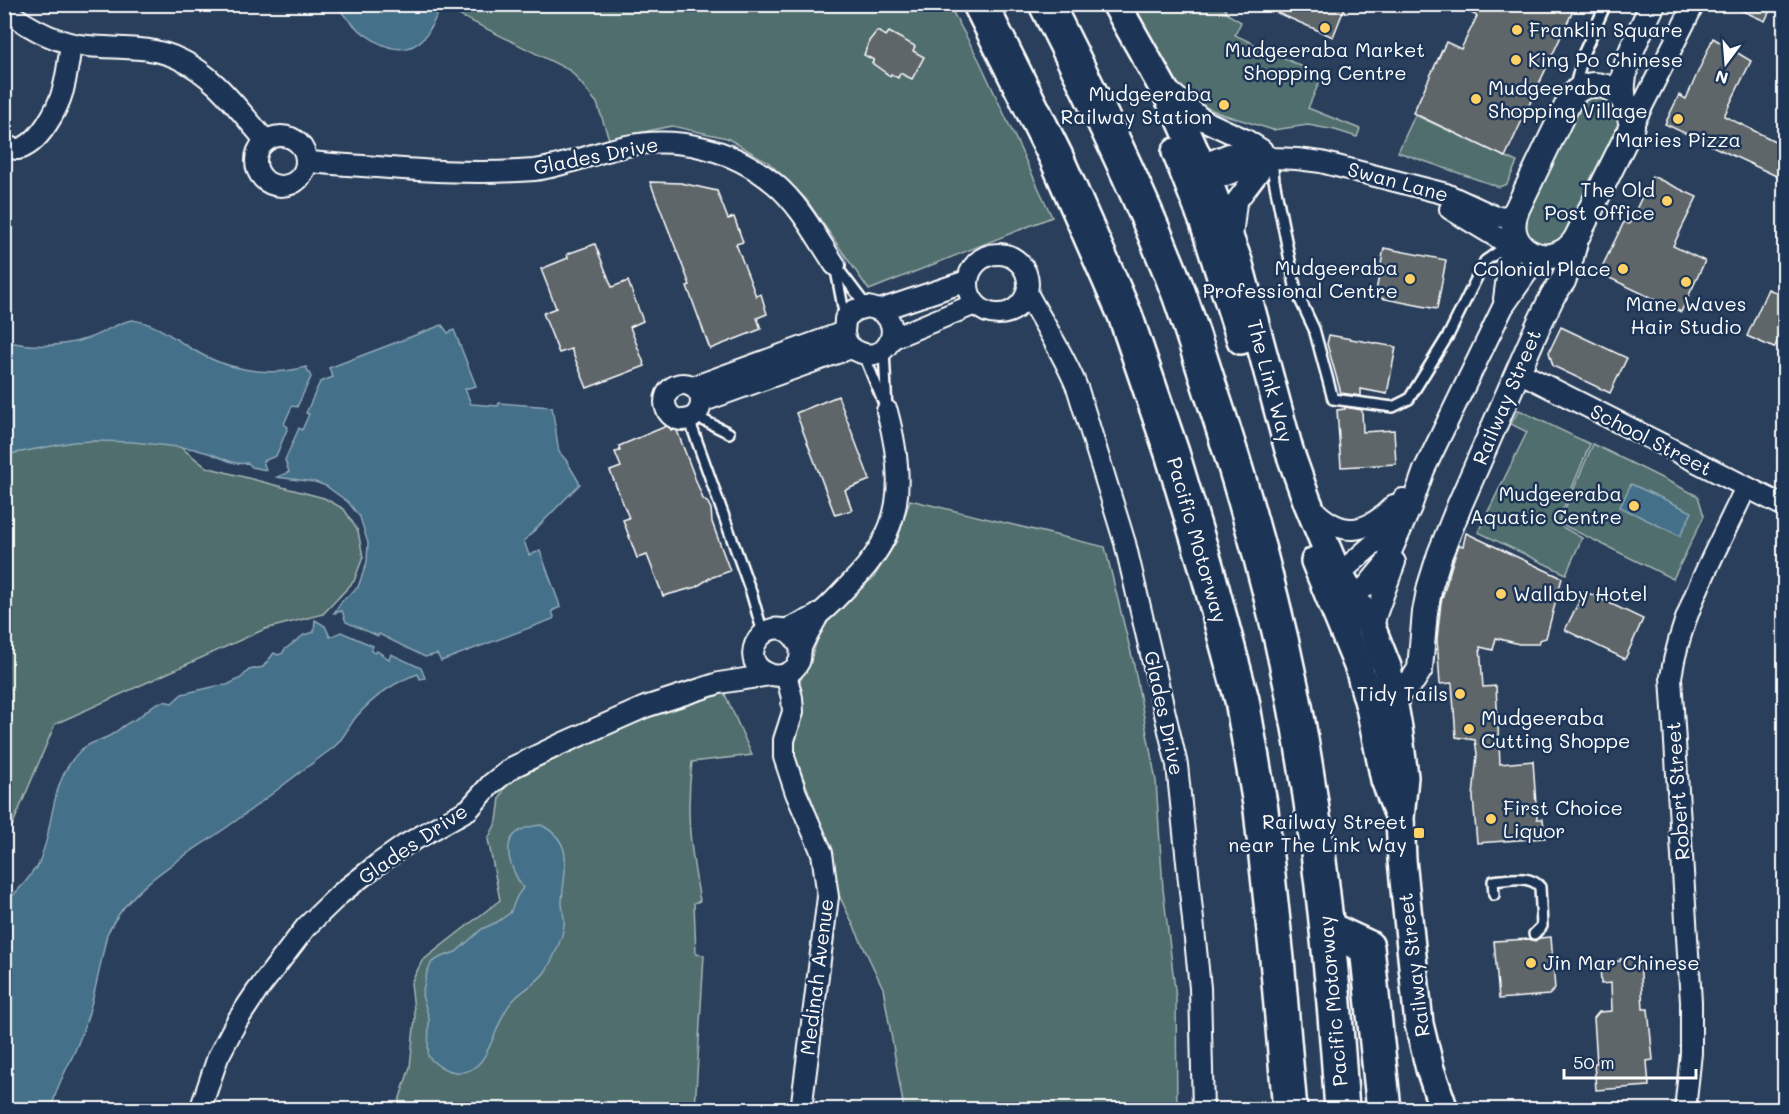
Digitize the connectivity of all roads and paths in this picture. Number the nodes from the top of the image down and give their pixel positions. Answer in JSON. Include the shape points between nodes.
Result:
{"nodes":[{"id":1,"x":980,"y":4,"type":"edge"},
{"id":2,"x":1046,"y":4,"type":"edge"},
{"id":3,"x":1096,"y":4,"type":"edge"},
{"id":4,"x":1116,"y":4,"type":"edge"},
{"id":5,"x":1606,"y":4,"type":"edge"},
{"id":6,"x":1653,"y":4,"type":"edge"},
{"id":7,"x":1694,"y":4,"type":"edge"},
{"id":8,"x":4,"y":9,"type":"edge"},
{"id":9,"x":1635,"y":43,"type":"junction"},
{"id":10,"x":71,"y":44,"type":"junction"},
{"id":11,"x":1160,"y":79,"type":"junction"},
{"id":12,"x":1577,"y":91,"type":"junction"},
{"id":13,"x":1628,"y":115,"type":"junction"},
{"id":14,"x":266,"y":141,"type":"junction"},
{"id":15,"x":4,"y":146,"type":"edge"},
{"id":16,"x":1269,"y":158,"type":"junction"},
{"id":17,"x":307,"y":162,"type":"junction"},
{"id":18,"x":1199,"y":175,"type":"junction"},
{"id":19,"x":1396,"y":182,"type":"junction"},
{"id":20,"x":1576,"y":239,"type":"junction"},
{"id":21,"x":1523,"y":241,"type":"junction"},
{"id":22,"x":1232,"y":243,"type":"junction"},
{"id":23,"x":835,"y":264,"type":"junction"},
{"id":24,"x":967,"y":281,"type":"junction"},
{"id":25,"x":1027,"y":293,"type":"junction"},
{"id":26,"x":1553,"y":295,"type":"junction"},
{"id":27,"x":975,"y":304,"type":"junction"},
{"id":28,"x":1503,"y":307,"type":"junction"},
{"id":29,"x":874,"y":308,"type":"junction"},
{"id":30,"x":1014,"y":310,"type":"junction"},
{"id":31,"x":1048,"y":333,"type":"junction"},
{"id":32,"x":851,"y":339,"type":"junction"},
{"id":33,"x":889,"y":344,"type":"junction"},
{"id":34,"x":1519,"y":372,"type":"junction"},
{"id":35,"x":695,"y":406,"type":"junction"},
{"id":36,"x":887,"y":411,"type":"junction"},
{"id":37,"x":729,"y":433,"type":"dead end"},
{"id":38,"x":1419,"y":477,"type":"junction"},
{"id":39,"x":1746,"y":487,"type":"junction"},
{"id":40,"x":1307,"y":501,"type":"junction"},
{"id":41,"x":1785,"y":506,"type":"edge"},
{"id":42,"x":1411,"y":507,"type":"junction"},
{"id":43,"x":1339,"y":587,"type":"junction"},
{"id":44,"x":818,"y":615,"type":"junction"},
{"id":45,"x":785,"y":630,"type":"junction"},
{"id":46,"x":763,"y":633,"type":"junction"},
{"id":47,"x":1377,"y":638,"type":"junction"},
{"id":48,"x":801,"y":649,"type":"junction"},
{"id":49,"x":753,"y":651,"type":"junction"},
{"id":50,"x":778,"y":675,"type":"junction"},
{"id":51,"x":719,"y":683,"type":"junction"},
{"id":52,"x":1394,"y":700,"type":"junction"},
{"id":53,"x":1400,"y":818,"type":"junction"},
{"id":54,"x":1494,"y":895,"type":"dead end"},
{"id":55,"x":1328,"y":929,"type":"junction"},
{"id":56,"x":1534,"y":934,"type":"dead end"},
{"id":57,"x":200,"y":1110,"type":"edge"},
{"id":58,"x":801,"y":1110,"type":"edge"},
{"id":59,"x":1203,"y":1110,"type":"edge"},
{"id":60,"x":1290,"y":1110,"type":"edge"},
{"id":61,"x":1342,"y":1110,"type":"edge"},
{"id":62,"x":1384,"y":1110,"type":"edge"},
{"id":63,"x":1444,"y":1110,"type":"edge"},
{"id":64,"x":1685,"y":1110,"type":"edge"}],
"edges":[{"from":1,"to":60,"type":"highway","name":"Pacific Motorway","via":[[1056,157],[1125,315],[1206,566],[1242,700],[1261,810]]},
{"from":2,"to":55,"type":"highway","name":"Pacific Motorway","via":[[1149,222],[1179,296],[1238,472],[1292,691]]},
{"from":3,"to":18,"type":"main road","via":[[1160,118]]},
{"from":4,"to":11,"type":"main road","name":"The Link Way"},
{"from":5,"to":12,"type":"lane","name":"Railway Street","via":[[1584,52]]},
{"from":6,"to":9,"type":"street","name":"Railway Street"},
{"from":7,"to":13,"type":"street","name":"Railway Street"},
{"from":8,"to":10,"type":"street","via":[[39,32]]},
{"from":9,"to":12,"type":"street","name":"Railway Street","via":[[1610,69]]},
{"from":9,"to":13,"type":"street","name":"Railway Street","via":[[1622,86]]},
{"from":10,"to":14,"type":"street","via":[[144,49],[178,58],[216,86]]},
{"from":10,"to":15,"type":"street","via":[[64,86],[52,116],[23,147]]},
{"from":11,"to":16,"type":"street","name":"Swan Lane","via":[[1197,117],[1251,143]]},
{"from":11,"to":18,"type":"main road","name":"The Link Way","via":[[1180,118]]},
{"from":12,"to":13,"type":"street","via":[[1595,85],[1610,89],[1618,94]]},
{"from":12,"to":21,"type":"street","name":"Railway Street"},
{"from":13,"to":20,"type":"street","name":"Railway Street"},
{"from":14,"to":17,"type":"street","via":[[280,136],[291,138],[303,148]]},
{"from":14,"to":17,"type":"street","via":[[256,162],[261,176],[272,185],[297,181]]},
{"from":16,"to":18,"type":"street","name":"Swan Lane","via":[[1256,151],[1244,151],[1224,156]]},
{"from":16,"to":19,"type":"street","name":"Swan Lane","via":[[1321,162]]},
{"from":16,"to":21,"type":"lane","via":[[1296,291],[1314,329],[1333,399],[1393,407],[1409,399],[1449,334],[1485,261]]},
{"from":16,"to":22,"type":"street","via":[[1236,202]]},
{"from":17,"to":23,"type":"street","name":"Glades Drive","via":[[463,173],[537,170],[656,141],[695,145],[732,157],[775,184]]},
{"from":18,"to":22,"type":"main road","name":"The Link Way"},
{"from":18,"to":43,"type":"main road","via":[[1204,223],[1269,438]]},
{"from":19,"to":21,"type":"street"},
{"from":19,"to":21,"type":"street","name":"Swan Lane","via":[[1446,194],[1496,217],[1508,216]]},
{"from":20,"to":21,"type":"street","name":"Railway Street","via":[[1562,253]]},
{"from":20,"to":26,"type":"street","name":"Railway Street","via":[[1567,272]]},
{"from":21,"to":26,"type":"street","via":[[1551,274]]},
{"from":21,"to":28,"type":"street","name":"Railway Street"},
{"from":21,"to":28,"type":"street","name":"Railway Street","via":[[1526,274]]},
{"from":22,"to":40,"type":"main road","name":"The Link Way","via":[[1289,450]]},
{"from":23,"to":29,"type":"lane","name":"Glades Drive"},
{"from":23,"to":32,"type":"lane","name":"Glades Drive"},
{"from":24,"to":25,"type":"street","name":"Glades Drive","via":[[979,260],[1003,254],[1024,268]]},
{"from":24,"to":27,"type":"street"},
{"from":24,"to":29,"type":"street"},
{"from":25,"to":30,"type":"street"},
{"from":25,"to":31,"type":"street","name":"Glades Drive"},
{"from":26,"to":34,"type":"street","name":"Railway Street"},
{"from":27,"to":30,"type":"street","via":[[993,314]]},
{"from":27,"to":33,"type":"street"},
{"from":28,"to":38,"type":"street","name":"Railway Street"},
{"from":29,"to":32,"type":"street","via":[[855,310]]},
{"from":29,"to":33,"type":"street","name":"Glades Drive","via":[[890,321]]},
{"from":30,"to":31,"type":"street","name":"Glades Drive"},
{"from":31,"to":59,"type":"street","name":"Glades Drive","via":[[1078,390],[1125,543],[1177,765],[1200,988]]},
{"from":32,"to":33,"type":"street","via":[[874,355]]},
{"from":32,"to":35,"type":"street"},
{"from":32,"to":36,"type":"lane","name":"Glades Drive"},
{"from":33,"to":36,"type":"lane","name":"Glades Drive"},
{"from":34,"to":39,"type":"street","name":"School Street"},
{"from":34,"to":52,"type":"street","name":"Railway Street","via":[[1440,554],[1427,597],[1420,669]]},
{"from":35,"to":37,"type":"lane"},
{"from":35,"to":46,"type":"lane"},
{"from":36,"to":44,"type":"street","name":"Glades Drive","via":[[899,483],[890,528],[867,568]]},
{"from":38,"to":40,"type":"street","name":"Railway Street","via":[[1384,515],[1360,528],[1335,527]]},
{"from":38,"to":42,"type":"street","name":"Railway Street"},
{"from":38,"to":43,"type":"street","name":"Railway Street","via":[[1378,540]]},
{"from":39,"to":41,"type":"street","name":"School Street"},
{"from":39,"to":64,"type":"street","name":"Robert Street","via":[[1691,607],[1671,677],[1691,1002],[1692,1053]]},
{"from":40,"to":43,"type":"main road","name":"The Link Way"},
{"from":42,"to":43,"type":"street","name":"Railway Street","via":[[1383,567],[1366,587],[1359,592]]},
{"from":42,"to":47,"type":"street","name":"Railway Street","via":[[1376,615]]},
{"from":43,"to":47,"type":"main road","name":"Railway Street"},
{"from":43,"to":53,"type":"main road","name":"Railway Street","via":[[1385,780]]},
{"from":44,"to":45,"type":"street","name":"Glades Drive"},
{"from":44,"to":48,"type":"street","name":"Glades Drive"},
{"from":45,"to":46,"type":"street","name":"Glades Drive","via":[[773,628]]},
{"from":45,"to":48,"type":"street","via":[[796,637]]},
{"from":46,"to":49,"type":"street","name":"Glades Drive"},
{"from":47,"to":52,"type":"main road","name":"Railway Street"},
{"from":48,"to":50,"type":"street","name":"Glades Drive","via":[[795,668]]},
{"from":49,"to":50,"type":"street","via":[[758,666]]},
{"from":49,"to":51,"type":"street","name":"Glades Drive"},
{"from":50,"to":51,"type":"street","name":"Glades Drive"},
{"from":50,"to":58,"type":"street","name":"Medinah Avenue","via":[[792,698],[784,757],[822,853],[828,897]]},
{"from":51,"to":57,"type":"street","name":"Glades Drive","via":[[610,721],[513,767],[469,809],[405,845],[340,894],[306,927],[237,1021],[218,1057]]},
{"from":52,"to":53,"type":"main road","name":"Railway Street","via":[[1404,777]]},
{"from":53,"to":63,"type":"main road","name":"Railway Street","via":[[1419,1024]]},
{"from":54,"to":56,"type":"lane","via":[[1493,881],[1527,879],[1537,883],[1542,926]]},
{"from":55,"to":61,"type":"highway","name":"Pacific Motorway"},
{"from":55,"to":62,"type":"highway","via":[[1367,947]]}]}
